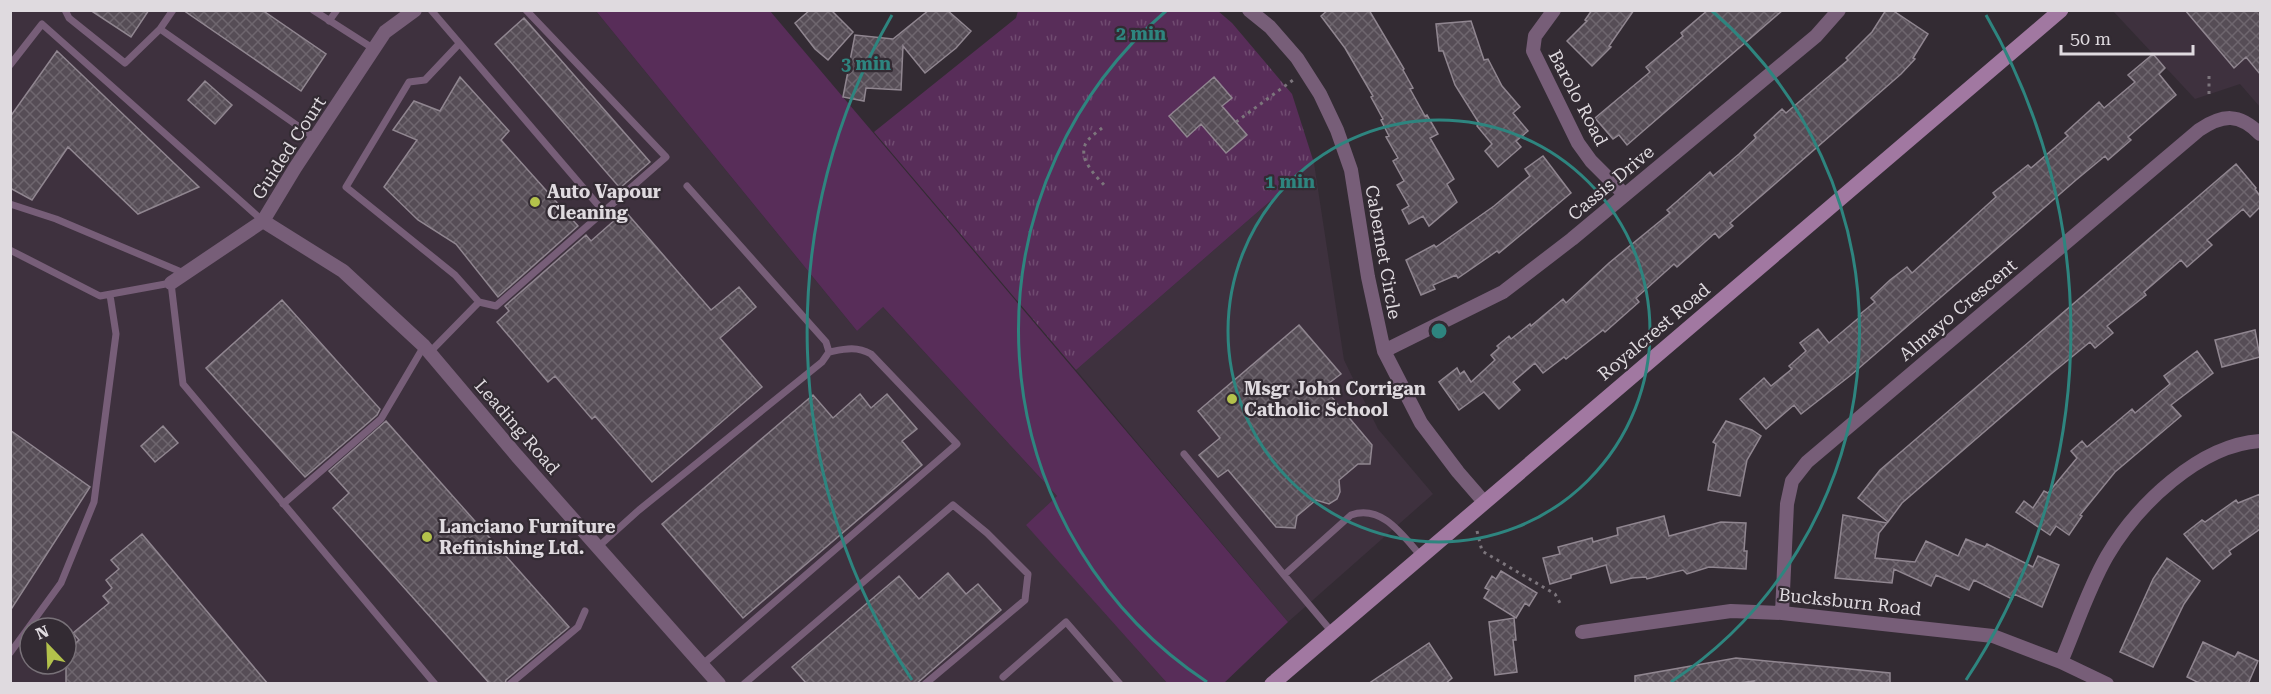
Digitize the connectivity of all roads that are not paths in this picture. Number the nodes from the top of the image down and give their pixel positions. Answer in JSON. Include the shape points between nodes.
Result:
{"nodes":[{"id":1,"x":65,"y":10,"type":"edge"},
{"id":2,"x":173,"y":10,"type":"edge"},
{"id":3,"x":313,"y":10,"type":"edge"},
{"id":4,"x":337,"y":10,"type":"edge"},
{"id":5,"x":415,"y":10,"type":"edge"},
{"id":6,"x":431,"y":10,"type":"edge"},
{"id":7,"x":526,"y":10,"type":"edge"},
{"id":8,"x":1249,"y":10,"type":"edge"},
{"id":9,"x":1554,"y":10,"type":"edge"},
{"id":10,"x":1839,"y":10,"type":"edge"},
{"id":11,"x":2061,"y":10,"type":"edge"},
{"id":12,"x":329,"y":21,"type":"junction"},
{"id":13,"x":160,"y":29,"type":"junction"},
{"id":14,"x":459,"y":44,"type":"junction"},
{"id":15,"x":374,"y":49,"type":"junction"},
{"id":16,"x":10,"y":65,"type":"edge"},
{"id":17,"x":2260,"y":134,"type":"edge"},
{"id":18,"x":315,"y":138,"type":"junction"},
{"id":19,"x":687,"y":186,"type":"dead end"},
{"id":20,"x":1625,"y":195,"type":"junction"},
{"id":21,"x":10,"y":204,"type":"edge"},
{"id":22,"x":604,"y":212,"type":"junction"},
{"id":23,"x":263,"y":221,"type":"junction"},
{"id":24,"x":10,"y":250,"type":"edge"},
{"id":25,"x":186,"y":274,"type":"junction"},
{"id":26,"x":171,"y":283,"type":"junction"},
{"id":27,"x":110,"y":295,"type":"junction"},
{"id":28,"x":479,"y":302,"type":"junction"},
{"id":29,"x":427,"y":349,"type":"junction"},
{"id":30,"x":1384,"y":351,"type":"junction"},
{"id":31,"x":829,"y":352,"type":"junction"},
{"id":32,"x":2260,"y":441,"type":"edge"},
{"id":33,"x":1184,"y":454,"type":"dead end"},
{"id":34,"x":1484,"y":502,"type":"junction"},
{"id":35,"x":283,"y":504,"type":"junction"},
{"id":36,"x":598,"y":547,"type":"junction"},
{"id":37,"x":1421,"y":556,"type":"junction"},
{"id":38,"x":1284,"y":575,"type":"junction"},
{"id":39,"x":585,"y":611,"type":"dead end"},
{"id":40,"x":1782,"y":613,"type":"junction"},
{"id":41,"x":1332,"y":632,"type":"junction"},
{"id":42,"x":1582,"y":632,"type":"dead end"},
{"id":43,"x":10,"y":653,"type":"edge"},
{"id":44,"x":2061,"y":662,"type":"junction"},
{"id":45,"x":703,"y":664,"type":"junction"},
{"id":46,"x":1003,"y":676,"type":"dead end"},
{"id":47,"x":435,"y":684,"type":"edge"},
{"id":48,"x":510,"y":684,"type":"edge"},
{"id":49,"x":719,"y":684,"type":"edge"},
{"id":50,"x":744,"y":684,"type":"edge"},
{"id":51,"x":925,"y":684,"type":"edge"},
{"id":52,"x":1120,"y":684,"type":"edge"},
{"id":53,"x":1272,"y":684,"type":"edge"},
{"id":54,"x":2107,"y":684,"type":"edge"}],
"edges":[{"from":1,"to":13,"type":"lane","via":[[69,18],[126,63]]},
{"from":2,"to":13,"type":"lane"},
{"from":3,"to":12,"type":"lane"},
{"from":4,"to":12,"type":"lane"},
{"from":5,"to":15,"type":"street","name":"Guided Court","via":[[385,32]]},
{"from":6,"to":14,"type":"lane"},
{"from":7,"to":22,"type":"lane","via":[[666,157]]},
{"from":8,"to":30,"type":"street","name":"Cabernet Circle","via":[[1297,58],[1320,94],[1345,149]]},
{"from":9,"to":20,"type":"street","name":"Barolo Road","via":[[1535,36],[1533,51],[1578,143]]},
{"from":10,"to":20,"type":"street","name":"Cassis Drive","via":[[1816,36]]},
{"from":11,"to":34,"type":"street","name":"Royalcrest Road"},
{"from":12,"to":15,"type":"lane"},
{"from":13,"to":18,"type":"lane"},
{"from":14,"to":22,"type":"lane"},
{"from":14,"to":28,"type":"lane","via":[[425,80],[409,82],[346,187],[455,275]]},
{"from":15,"to":18,"type":"street","name":"Guided Court"},
{"from":16,"to":23,"type":"lane","via":[[42,24]]},
{"from":17,"to":40,"type":"street","name":"Almayo Crescent","via":[[2246,122],[2231,118],[2219,119],[2199,130],[1807,462],[1792,482],[1787,504]]},
{"from":18,"to":23,"type":"street","name":"Guided Court"},
{"from":19,"to":31,"type":"lane","via":[[826,342]]},
{"from":20,"to":30,"type":"street","name":"Cassis Drive","via":[[1503,292]]},
{"from":21,"to":25,"type":"lane","via":[[56,219]]},
{"from":22,"to":28,"type":"lane","via":[[496,306]]},
{"from":23,"to":25,"type":"street","name":"Guided Court"},
{"from":23,"to":29,"type":"street","name":"Leading Road","via":[[343,271]]},
{"from":24,"to":27,"type":"lane","via":[[100,296]]},
{"from":25,"to":26,"type":"street","name":"Guided Court"},
{"from":26,"to":27,"type":"lane"},
{"from":26,"to":35,"type":"lane","via":[[183,384]]},
{"from":27,"to":43,"type":"lane","via":[[116,334],[94,502],[61,583]]},
{"from":28,"to":29,"type":"lane"},
{"from":29,"to":35,"type":"lane","via":[[381,418]]},
{"from":29,"to":36,"type":"street","name":"Leading Road"},
{"from":30,"to":34,"type":"street","name":"Cabernet Circle","via":[[1421,423]]},
{"from":31,"to":36,"type":"lane","via":[[822,362]]},
{"from":31,"to":45,"type":"lane","via":[[851,348],[871,354],[957,444]]},
{"from":32,"to":44,"type":"street","via":[[2233,445],[2198,461],[2139,513],[2106,558]]},
{"from":33,"to":38,"type":"lane"},
{"from":34,"to":37,"type":"street","name":"Royalcrest Road"},
{"from":35,"to":47,"type":"lane"},
{"from":36,"to":45,"type":"street","name":"Leading Road"},
{"from":37,"to":38,"type":"lane","via":[[1393,525],[1362,511],[1351,515]]},
{"from":37,"to":41,"type":"street","name":"Royalcrest Road"},
{"from":38,"to":41,"type":"lane"},
{"from":39,"to":48,"type":"lane","via":[[578,627]]},
{"from":40,"to":42,"type":"street","name":"Bucksburn Road","via":[[1731,611]]},
{"from":40,"to":44,"type":"street","name":"Bucksburn Road","via":[[1993,636]]},
{"from":41,"to":53,"type":"street","name":"Royalcrest Road"},
{"from":44,"to":54,"type":"street","name":"Bucksburn Road"},
{"from":45,"to":49,"type":"street","name":"Leading Road"},
{"from":46,"to":52,"type":"lane","via":[[1066,622]]},
{"from":50,"to":51,"type":"lane","via":[[952,505],[1028,574],[1025,600]]}]}
